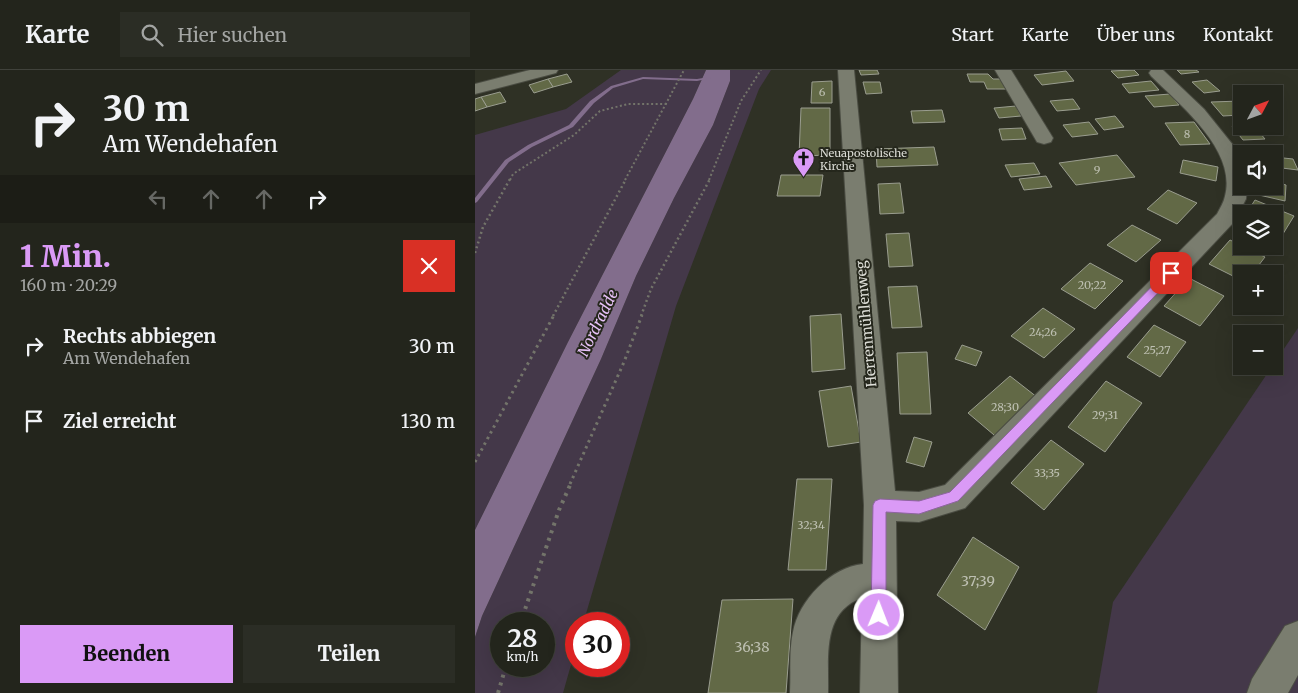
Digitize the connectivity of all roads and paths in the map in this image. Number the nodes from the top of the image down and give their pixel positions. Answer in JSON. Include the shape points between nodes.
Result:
{"nodes":[{"id":1,"x":550,"y":70,"type":"edge"},
{"id":2,"x":684,"y":70,"type":"edge"},
{"id":3,"x":761,"y":70,"type":"edge"},
{"id":4,"x":846,"y":70,"type":"edge"},
{"id":5,"x":1003,"y":70,"type":"edge"},
{"id":6,"x":1157,"y":73,"type":"dead end"},
{"id":7,"x":475,"y":89,"type":"edge"},
{"id":8,"x":667,"y":104,"type":"junction"},
{"id":9,"x":1044,"y":138,"type":"dead end"},
{"id":10,"x":475,"y":253,"type":"edge"},
{"id":11,"x":475,"y":462,"type":"edge"},
{"id":12,"x":880,"y":505,"type":"junction"},
{"id":13,"x":880,"y":579,"type":"junction"},
{"id":14,"x":523,"y":612,"type":"edge"},
{"id":15,"x":1298,"y":638,"type":"edge"},
{"id":16,"x":503,"y":677,"type":"edge"},
{"id":17,"x":498,"y":693,"type":"edge"},
{"id":18,"x":809,"y":693,"type":"edge"},
{"id":19,"x":879,"y":693,"type":"edge"},
{"id":20,"x":1266,"y":693,"type":"edge"}],
"edges":[{"from":1,"to":7,"type":"street"},
{"from":2,"to":8,"type":"path"},
{"from":3,"to":14,"type":"path","via":[[741,101],[715,169],[651,289],[624,362],[559,510]]},
{"from":4,"to":12,"type":"street","name":"Herrenmühlenweg"},
{"from":5,"to":9,"type":"street"},
{"from":6,"to":12,"type":"street","via":[[1213,129],[1231,156],[1236,174],[1236,195],[1226,217],[954,497],[919,507]]},
{"from":8,"to":10,"type":"path","via":[[629,104],[600,111],[574,135],[513,174],[483,227]]},
{"from":8,"to":11,"type":"path"},
{"from":12,"to":13,"type":"street","name":"Herrenmühlenweg"},
{"from":13,"to":18,"type":"street","via":[[853,582],[826,602],[811,631]]},
{"from":13,"to":19,"type":"street","name":"Herrenmühlenweg"},
{"from":15,"to":20,"type":"street"},
{"from":16,"to":17,"type":"path"}]}
